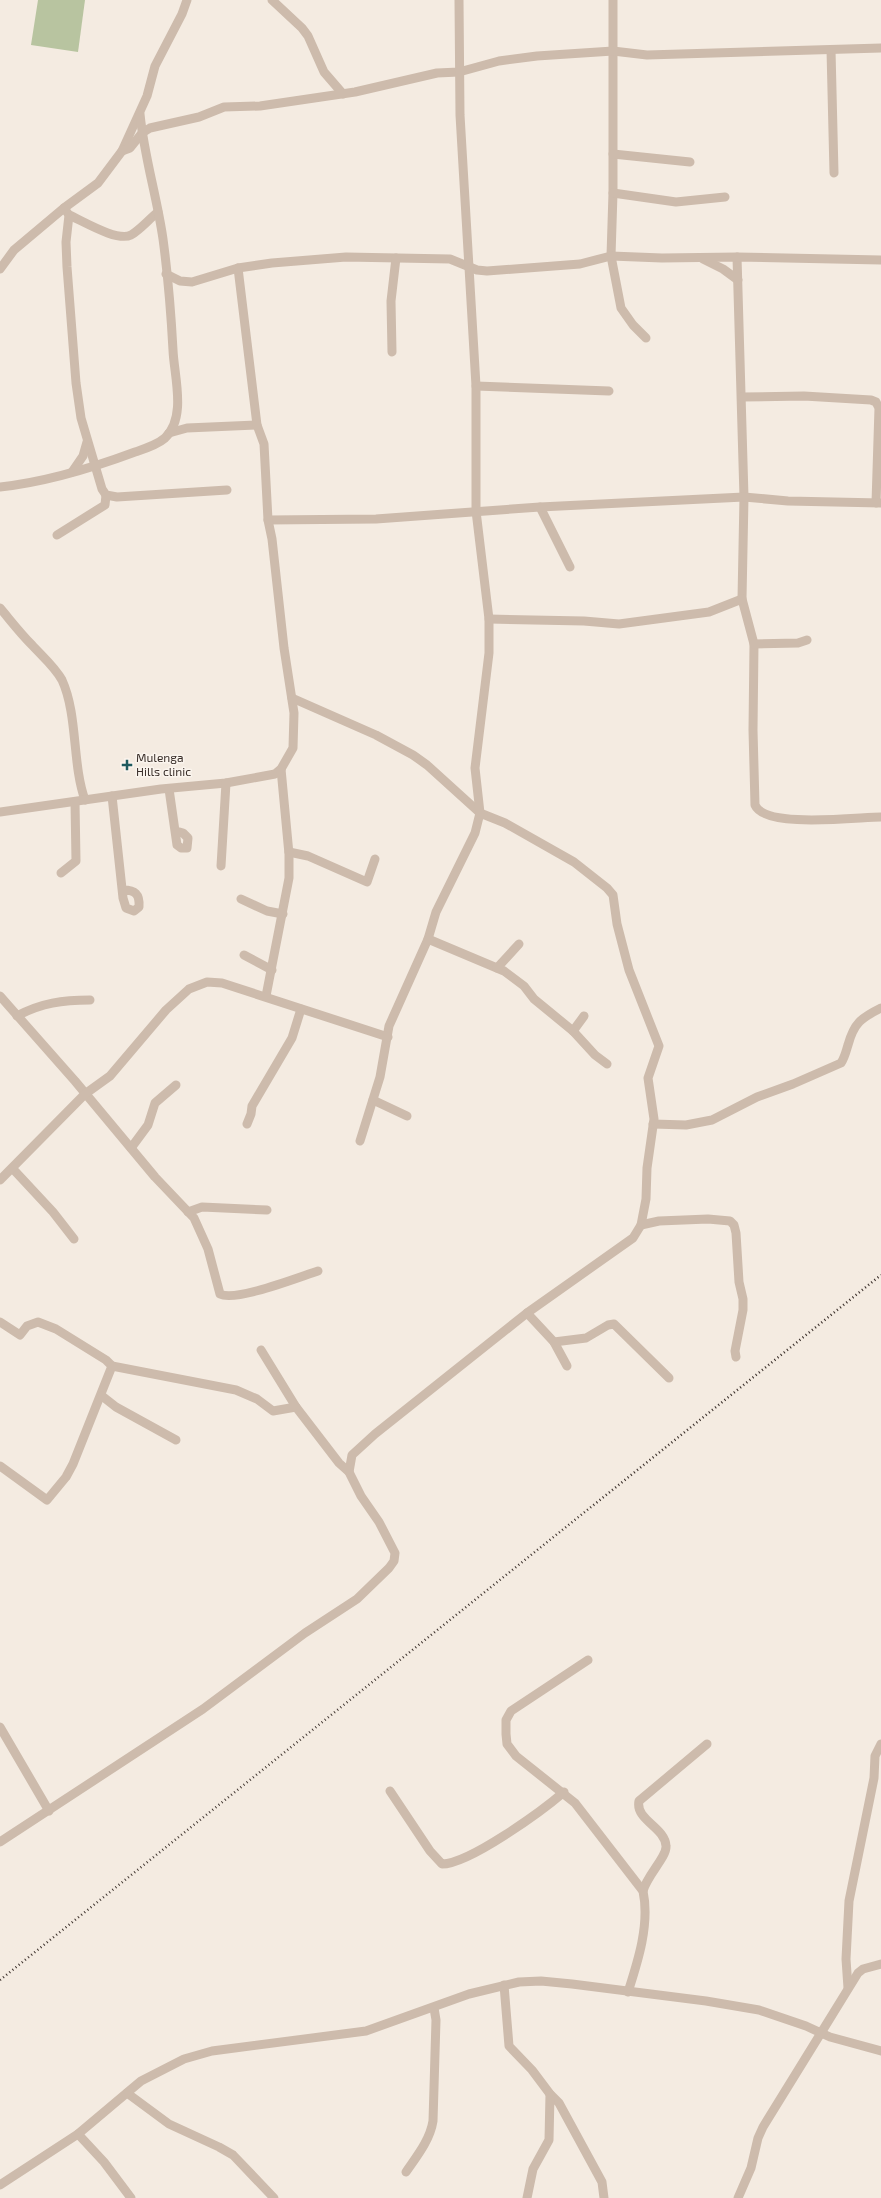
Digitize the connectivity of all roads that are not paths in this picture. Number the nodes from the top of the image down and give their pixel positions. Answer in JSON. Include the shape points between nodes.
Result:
{"nodes":[{"id":1,"x":187,"y":0,"type":"edge"},
{"id":2,"x":272,"y":0,"type":"edge"},
{"id":3,"x":459,"y":0,"type":"edge"},
{"id":4,"x":613,"y":0,"type":"edge"},
{"id":5,"x":881,"y":48,"type":"edge"},
{"id":6,"x":831,"y":50,"type":"junction"},
{"id":7,"x":613,"y":51,"type":"junction"},
{"id":8,"x":459,"y":72,"type":"junction"},
{"id":9,"x":343,"y":94,"type":"junction"},
{"id":10,"x":140,"y":114,"type":"junction"},
{"id":11,"x":142,"y":134,"type":"junction"},
{"id":12,"x":122,"y":151,"type":"junction"},
{"id":13,"x":613,"y":154,"type":"junction"},
{"id":14,"x":690,"y":162,"type":"dead end"},
{"id":15,"x":834,"y":174,"type":"dead end"},
{"id":16,"x":613,"y":193,"type":"junction"},
{"id":17,"x":725,"y":197,"type":"dead end"},
{"id":18,"x":67,"y":212,"type":"junction"},
{"id":19,"x":158,"y":212,"type":"junction"},
{"id":20,"x":611,"y":256,"type":"junction"},
{"id":21,"x":737,"y":257,"type":"junction"},
{"id":22,"x":396,"y":258,"type":"junction"},
{"id":23,"x":700,"y":258,"type":"junction"},
{"id":24,"x":881,"y":260,"type":"edge"},
{"id":25,"x":469,"y":267,"type":"junction"},
{"id":26,"x":0,"y":268,"type":"edge"},
{"id":27,"x":238,"y":268,"type":"junction"},
{"id":28,"x":166,"y":274,"type":"junction"},
{"id":29,"x":738,"y":280,"type":"junction"},
{"id":30,"x":186,"y":283,"type":"junction"},
{"id":31,"x":170,"y":300,"type":"junction"},
{"id":32,"x":646,"y":338,"type":"dead end"},
{"id":33,"x":392,"y":352,"type":"dead end"},
{"id":34,"x":476,"y":386,"type":"junction"},
{"id":35,"x":610,"y":391,"type":"dead end"},
{"id":36,"x":742,"y":397,"type":"junction"},
{"id":37,"x":177,"y":414,"type":"junction"},
{"id":38,"x":257,"y":425,"type":"junction"},
{"id":39,"x":187,"y":428,"type":"junction"},
{"id":40,"x":168,"y":434,"type":"junction"},
{"id":41,"x":87,"y":441,"type":"junction"},
{"id":42,"x":94,"y":465,"type":"junction"},
{"id":43,"x":72,"y":472,"type":"junction"},
{"id":44,"x":0,"y":487,"type":"edge"},
{"id":45,"x":227,"y":490,"type":"dead end"},
{"id":46,"x":106,"y":495,"type":"junction"},
{"id":47,"x":744,"y":497,"type":"junction"},
{"id":48,"x":879,"y":503,"type":"edge"},
{"id":49,"x":540,"y":507,"type":"junction"},
{"id":50,"x":476,"y":511,"type":"junction"},
{"id":51,"x":268,"y":520,"type":"junction"},
{"id":52,"x":57,"y":535,"type":"dead end"},
{"id":53,"x":570,"y":567,"type":"dead end"},
{"id":54,"x":742,"y":599,"type":"junction"},
{"id":55,"x":0,"y":608,"type":"edge"},
{"id":56,"x":489,"y":620,"type":"junction"},
{"id":57,"x":807,"y":640,"type":"dead end"},
{"id":58,"x":754,"y":644,"type":"junction"},
{"id":59,"x":292,"y":698,"type":"junction"},
{"id":60,"x":281,"y":769,"type":"junction"},
{"id":61,"x":226,"y":783,"type":"junction"},
{"id":62,"x":169,"y":789,"type":"junction"},
{"id":63,"x":112,"y":796,"type":"junction"},
{"id":64,"x":85,"y":800,"type":"junction"},
{"id":65,"x":75,"y":802,"type":"junction"},
{"id":66,"x":0,"y":812,"type":"edge"},
{"id":67,"x":480,"y":813,"type":"junction"},
{"id":68,"x":881,"y":817,"type":"edge"},
{"id":69,"x":176,"y":831,"type":"dead end"},
{"id":70,"x":289,"y":852,"type":"junction"},
{"id":71,"x":376,"y":859,"type":"dead end"},
{"id":72,"x":221,"y":866,"type":"dead end"},
{"id":73,"x":61,"y":873,"type":"dead end"},
{"id":74,"x":123,"y":890,"type":"dead end"},
{"id":75,"x":241,"y":899,"type":"dead end"},
{"id":76,"x":284,"y":914,"type":"junction"},
{"id":77,"x":428,"y":939,"type":"junction"},
{"id":78,"x":519,"y":944,"type":"dead end"},
{"id":79,"x":244,"y":955,"type":"dead end"},
{"id":80,"x":497,"y":968,"type":"junction"},
{"id":81,"x":272,"y":970,"type":"junction"},
{"id":82,"x":0,"y":996,"type":"edge"},
{"id":83,"x":266,"y":996,"type":"junction"},
{"id":84,"x":90,"y":1000,"type":"dead end"},
{"id":85,"x":881,"y":1008,"type":"edge"},
{"id":86,"x":301,"y":1009,"type":"junction"},
{"id":87,"x":17,"y":1016,"type":"junction"},
{"id":88,"x":584,"y":1016,"type":"dead end"},
{"id":89,"x":573,"y":1031,"type":"junction"},
{"id":90,"x":388,"y":1037,"type":"junction"},
{"id":91,"x":607,"y":1064,"type":"dead end"},
{"id":92,"x":176,"y":1084,"type":"dead end"},
{"id":93,"x":85,"y":1094,"type":"junction"},
{"id":94,"x":373,"y":1100,"type":"junction"},
{"id":95,"x":407,"y":1116,"type":"dead end"},
{"id":96,"x":247,"y":1124,"type":"dead end"},
{"id":97,"x":653,"y":1124,"type":"junction"},
{"id":98,"x":360,"y":1141,"type":"dead end"},
{"id":99,"x":131,"y":1148,"type":"junction"},
{"id":100,"x":13,"y":1169,"type":"junction"},
{"id":101,"x":0,"y":1180,"type":"edge"},
{"id":102,"x":267,"y":1210,"type":"dead end"},
{"id":103,"x":188,"y":1212,"type":"junction"},
{"id":104,"x":641,"y":1225,"type":"junction"},
{"id":105,"x":74,"y":1239,"type":"dead end"},
{"id":106,"x":318,"y":1271,"type":"dead end"},
{"id":107,"x":527,"y":1313,"type":"junction"},
{"id":108,"x":0,"y":1322,"type":"edge"},
{"id":109,"x":554,"y":1342,"type":"junction"},
{"id":110,"x":261,"y":1350,"type":"dead end"},
{"id":111,"x":736,"y":1357,"type":"dead end"},
{"id":112,"x":112,"y":1366,"type":"junction"},
{"id":113,"x":567,"y":1366,"type":"dead end"},
{"id":114,"x":669,"y":1378,"type":"dead end"},
{"id":115,"x":102,"y":1396,"type":"junction"},
{"id":116,"x":296,"y":1407,"type":"junction"},
{"id":117,"x":176,"y":1440,"type":"dead end"},
{"id":118,"x":0,"y":1466,"type":"edge"},
{"id":119,"x":349,"y":1472,"type":"junction"},
{"id":120,"x":588,"y":1660,"type":"dead end"},
{"id":121,"x":0,"y":1727,"type":"edge"},
{"id":122,"x":707,"y":1744,"type":"dead end"},
{"id":123,"x":881,"y":1744,"type":"edge"},
{"id":124,"x":390,"y":1791,"type":"dead end"},
{"id":125,"x":564,"y":1792,"type":"junction"},
{"id":126,"x":49,"y":1811,"type":"junction"},
{"id":127,"x":0,"y":1842,"type":"edge"},
{"id":128,"x":643,"y":1891,"type":"junction"},
{"id":129,"x":881,"y":1964,"type":"edge"},
{"id":130,"x":504,"y":1985,"type":"junction"},
{"id":131,"x":848,"y":1988,"type":"junction"},
{"id":132,"x":628,"y":1992,"type":"junction"},
{"id":133,"x":434,"y":2008,"type":"junction"},
{"id":134,"x":820,"y":2032,"type":"junction"},
{"id":135,"x":881,"y":2051,"type":"edge"},
{"id":136,"x":127,"y":2093,"type":"junction"},
{"id":137,"x":550,"y":2094,"type":"junction"},
{"id":138,"x":78,"y":2134,"type":"junction"},
{"id":139,"x":406,"y":2172,"type":"dead end"},
{"id":140,"x":0,"y":2185,"type":"edge"},
{"id":141,"x":131,"y":2198,"type":"edge"},
{"id":142,"x":274,"y":2198,"type":"edge"},
{"id":143,"x":527,"y":2198,"type":"edge"},
{"id":144,"x":604,"y":2198,"type":"edge"},
{"id":145,"x":738,"y":2198,"type":"edge"}],
"edges":[{"from":1,"to":10,"type":"street","via":[[155,66]]},
{"from":2,"to":9,"type":"street","via":[[302,28],[324,72]]},
{"from":3,"to":8,"type":"street"},
{"from":4,"to":7,"type":"street"},
{"from":5,"to":6,"type":"street"},
{"from":6,"to":7,"type":"street","via":[[648,55]]},
{"from":6,"to":15,"type":"street"},
{"from":7,"to":8,"type":"street","via":[[498,61]]},
{"from":7,"to":13,"type":"street"},
{"from":8,"to":9,"type":"street","via":[[437,73]]},
{"from":8,"to":25,"type":"street"},
{"from":9,"to":11,"type":"street","via":[[260,106],[224,107],[199,117],[153,127]]},
{"from":10,"to":11,"type":"street"},
{"from":10,"to":12,"type":"street"},
{"from":11,"to":12,"type":"street","via":[[130,148]]},
{"from":11,"to":19,"type":"street"},
{"from":12,"to":18,"type":"street","via":[[98,183]]},
{"from":13,"to":14,"type":"street"},
{"from":13,"to":16,"type":"street"},
{"from":16,"to":17,"type":"street","via":[[676,202]]},
{"from":16,"to":20,"type":"street"},
{"from":18,"to":19,"type":"street","via":[[112,235],[123,237],[137,231]]},
{"from":18,"to":26,"type":"street","via":[[14,250]]},
{"from":18,"to":41,"type":"street","via":[[66,242],[76,384]]},
{"from":19,"to":28,"type":"street"},
{"from":20,"to":23,"type":"street"},
{"from":20,"to":25,"type":"street","via":[[580,264],[512,270],[487,271]]},
{"from":20,"to":32,"type":"street","via":[[621,308]]},
{"from":21,"to":23,"type":"street"},
{"from":21,"to":24,"type":"street"},
{"from":21,"to":29,"type":"street"},
{"from":22,"to":25,"type":"street","via":[[450,259]]},
{"from":22,"to":27,"type":"street","via":[[346,257],[285,261]]},
{"from":22,"to":33,"type":"street","via":[[391,301]]},
{"from":23,"to":29,"type":"street","via":[[723,269]]},
{"from":25,"to":34,"type":"street"},
{"from":27,"to":30,"type":"street"},
{"from":27,"to":38,"type":"street"},
{"from":28,"to":30,"type":"street"},
{"from":28,"to":31,"type":"street"},
{"from":29,"to":36,"type":"street"},
{"from":30,"to":31,"type":"street","via":[[177,289]]},
{"from":31,"to":37,"type":"street"},
{"from":34,"to":35,"type":"street"},
{"from":34,"to":50,"type":"street"},
{"from":36,"to":47,"type":"street"},
{"from":36,"to":48,"type":"street","via":[[804,396],[876,402],[879,408]]},
{"from":37,"to":39,"type":"street"},
{"from":37,"to":40,"type":"street"},
{"from":38,"to":39,"type":"street"},
{"from":38,"to":51,"type":"street","via":[[264,444]]},
{"from":39,"to":40,"type":"street"},
{"from":40,"to":42,"type":"street","via":[[148,447]]},
{"from":41,"to":42,"type":"street"},
{"from":41,"to":43,"type":"street","via":[[83,456]]},
{"from":42,"to":43,"type":"street"},
{"from":42,"to":46,"type":"street"},
{"from":43,"to":44,"type":"street","via":[[45,480]]},
{"from":45,"to":46,"type":"street","via":[[117,497]]},
{"from":46,"to":52,"type":"street","via":[[105,505]]},
{"from":47,"to":48,"type":"street","via":[[788,501]]},
{"from":47,"to":49,"type":"street"},
{"from":47,"to":54,"type":"street"},
{"from":49,"to":50,"type":"street"},
{"from":49,"to":53,"type":"street"},
{"from":50,"to":51,"type":"street","via":[[376,520]]},
{"from":50,"to":56,"type":"street"},
{"from":51,"to":59,"type":"street"},
{"from":54,"to":56,"type":"street","via":[[709,612],[619,624]]},
{"from":54,"to":58,"type":"street"},
{"from":55,"to":64,"type":"street","via":[[62,680],[69,705],[78,753],[79,779]]},
{"from":56,"to":67,"type":"street","via":[[489,653],[475,768]]},
{"from":57,"to":58,"type":"street","via":[[798,643]]},
{"from":58,"to":68,"type":"street","via":[[753,730],[757,809],[767,816],[794,819]]},
{"from":59,"to":60,"type":"street","via":[[295,726],[293,748]]},
{"from":59,"to":67,"type":"street","via":[[376,735],[413,755]]},
{"from":60,"to":61,"type":"street","via":[[275,774]]},
{"from":60,"to":70,"type":"street"},
{"from":61,"to":62,"type":"street"},
{"from":61,"to":72,"type":"street"},
{"from":62,"to":63,"type":"street"},
{"from":62,"to":69,"type":"street"},
{"from":63,"to":64,"type":"street"},
{"from":63,"to":74,"type":"street"},
{"from":64,"to":65,"type":"street"},
{"from":65,"to":66,"type":"street"},
{"from":65,"to":73,"type":"street","via":[[76,861]]},
{"from":67,"to":77,"type":"street","via":[[475,833],[436,912]]},
{"from":67,"to":97,"type":"street","via":[[505,822],[574,862],[613,895],[617,924],[629,970],[659,1046],[648,1078]]},
{"from":70,"to":71,"type":"street","via":[[308,856],[368,882]]},
{"from":70,"to":76,"type":"street","via":[[289,878]]},
{"from":75,"to":76,"type":"street","via":[[267,912]]},
{"from":76,"to":81,"type":"street"},
{"from":77,"to":80,"type":"street"},
{"from":77,"to":90,"type":"street","via":[[389,1026]]},
{"from":78,"to":80,"type":"street"},
{"from":79,"to":81,"type":"street"},
{"from":80,"to":89,"type":"street","via":[[524,986],[534,999]]},
{"from":81,"to":83,"type":"street"},
{"from":82,"to":87,"type":"street"},
{"from":83,"to":86,"type":"street"},
{"from":83,"to":93,"type":"street","via":[[222,982],[207,982],[189,988],[166,1010],[110,1076]]},
{"from":84,"to":87,"type":"street","via":[[51,1002],[33,1007]]},
{"from":85,"to":97,"type":"street","via":[[857,1024],[851,1033],[841,1063],[757,1097],[712,1120],[686,1124]]},
{"from":86,"to":90,"type":"street"},
{"from":86,"to":96,"type":"street","via":[[292,1038],[252,1106]]},
{"from":87,"to":93,"type":"street"},
{"from":88,"to":89,"type":"street"},
{"from":89,"to":91,"type":"street"},
{"from":90,"to":94,"type":"street","via":[[384,1064]]},
{"from":92,"to":99,"type":"street","via":[[155,1103],[148,1124]]},
{"from":93,"to":99,"type":"street"},
{"from":93,"to":100,"type":"street","via":[[28,1150]]},
{"from":94,"to":95,"type":"street"},
{"from":94,"to":98,"type":"street"},
{"from":97,"to":104,"type":"street"},
{"from":99,"to":103,"type":"street"},
{"from":100,"to":101,"type":"street"},
{"from":100,"to":105,"type":"street"},
{"from":102,"to":103,"type":"street","via":[[202,1207]]},
{"from":103,"to":106,"type":"street","via":[[194,1218],[208,1249],[220,1294],[226,1297],[270,1288]]},
{"from":104,"to":107,"type":"street","via":[[633,1238]]},
{"from":104,"to":111,"type":"street","via":[[659,1221],[708,1219],[730,1221],[734,1224],[743,1299],[734,1351]]},
{"from":107,"to":109,"type":"street"},
{"from":107,"to":119,"type":"street","via":[[363,1444],[352,1455]]},
{"from":108,"to":112,"type":"street","via":[[20,1335],[27,1326],[38,1322],[56,1329]]},
{"from":109,"to":113,"type":"street"},
{"from":109,"to":114,"type":"street","via":[[586,1338],[614,1324]]},
{"from":110,"to":116,"type":"street"},
{"from":112,"to":115,"type":"street"},
{"from":112,"to":116,"type":"street","via":[[236,1390],[257,1399],[273,1411]]},
{"from":115,"to":117,"type":"street"},
{"from":115,"to":118,"type":"street","via":[[73,1464],[47,1500]]},
{"from":116,"to":119,"type":"street","via":[[339,1463]]},
{"from":119,"to":126,"type":"street","via":[[392,1546],[394,1561],[382,1576],[357,1599],[306,1633],[203,1710]]},
{"from":120,"to":125,"type":"street","via":[[511,1710],[506,1720],[507,1744],[516,1756]]},
{"from":121,"to":126,"type":"street"},
{"from":122,"to":128,"type":"street","via":[[639,1800],[641,1814],[664,1836],[666,1844],[665,1854],[645,1881]]},
{"from":123,"to":131,"type":"street","via":[[875,1756],[874,1778],[849,1901],[846,1959]]},
{"from":124,"to":125,"type":"street","via":[[430,1851],[442,1864],[459,1861],[551,1804]]},
{"from":125,"to":128,"type":"street"},
{"from":126,"to":127,"type":"street"},
{"from":128,"to":132,"type":"street","via":[[645,1900],[641,1943]]},
{"from":129,"to":131,"type":"street","via":[[863,1969]]},
{"from":130,"to":132,"type":"street","via":[[541,1981]]},
{"from":130,"to":133,"type":"street","via":[[469,1994]]},
{"from":130,"to":137,"type":"street","via":[[509,2046]]},
{"from":131,"to":134,"type":"street"},
{"from":132,"to":134,"type":"street","via":[[759,2010]]},
{"from":133,"to":136,"type":"street","via":[[366,2031],[205,2053],[184,2059],[152,2074]]},
{"from":133,"to":139,"type":"street","via":[[436,2020],[433,2121],[427,2140]]},
{"from":134,"to":135,"type":"street"},
{"from":134,"to":145,"type":"street","via":[[763,2127],[751,2168]]},
{"from":136,"to":138,"type":"street"},
{"from":136,"to":142,"type":"street","via":[[169,2124],[233,2155]]},
{"from":137,"to":143,"type":"street","via":[[549,2140],[533,2169]]},
{"from":137,"to":144,"type":"street","via":[[559,2103],[602,2182]]},
{"from":138,"to":140,"type":"street"},
{"from":138,"to":141,"type":"street","via":[[104,2162]]}]}
